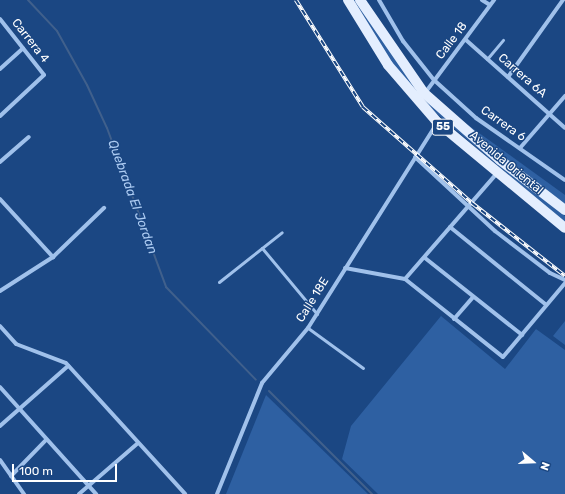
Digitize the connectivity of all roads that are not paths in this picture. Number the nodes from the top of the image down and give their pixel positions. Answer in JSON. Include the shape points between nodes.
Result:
{"nodes":[{"id":1,"x":348,"y":0,"type":"edge"},
{"id":2,"x":360,"y":0,"type":"edge"},
{"id":3,"x":379,"y":0,"type":"edge"},
{"id":4,"x":482,"y":0,"type":"edge"},
{"id":5,"x":494,"y":0,"type":"edge"},
{"id":6,"x":563,"y":0,"type":"edge"},
{"id":7,"x":490,"y":5,"type":"junction"},
{"id":8,"x":0,"y":19,"type":"edge"},
{"id":9,"x":466,"y":40,"type":"junction"},
{"id":10,"x":503,"y":40,"type":"dead end"},
{"id":11,"x":24,"y":48,"type":"junction"},
{"id":12,"x":487,"y":59,"type":"junction"},
{"id":13,"x":0,"y":69,"type":"edge"},
{"id":14,"x":508,"y":77,"type":"junction"},
{"id":15,"x":434,"y":80,"type":"junction"},
{"id":16,"x":424,"y":93,"type":"junction"},
{"id":17,"x":565,"y":96,"type":"edge"},
{"id":18,"x":550,"y":115,"type":"junction"},
{"id":19,"x":0,"y":116,"type":"edge"},
{"id":20,"x":437,"y":122,"type":"junction"},
{"id":21,"x":565,"y":128,"type":"edge"},
{"id":22,"x":29,"y":137,"type":"dead end"},
{"id":23,"x":520,"y":148,"type":"junction"},
{"id":24,"x":415,"y":157,"type":"junction"},
{"id":25,"x":0,"y":162,"type":"edge"},
{"id":26,"x":497,"y":173,"type":"junction"},
{"id":27,"x":565,"y":180,"type":"edge"},
{"id":28,"x":0,"y":199,"type":"edge"},
{"id":29,"x":469,"y":206,"type":"junction"},
{"id":30,"x":104,"y":208,"type":"dead end"},
{"id":31,"x":565,"y":210,"type":"edge"},
{"id":32,"x":450,"y":227,"type":"junction"},
{"id":33,"x":565,"y":228,"type":"edge"},
{"id":34,"x":282,"y":232,"type":"dead end"},
{"id":35,"x":262,"y":248,"type":"junction"},
{"id":36,"x":53,"y":257,"type":"junction"},
{"id":37,"x":425,"y":258,"type":"junction"},
{"id":38,"x":345,"y":268,"type":"junction"},
{"id":39,"x":405,"y":279,"type":"junction"},
{"id":40,"x":219,"y":282,"type":"dead end"},
{"id":41,"x":565,"y":282,"type":"edge"},
{"id":42,"x":0,"y":291,"type":"edge"},
{"id":43,"x":473,"y":297,"type":"junction"},
{"id":44,"x":545,"y":304,"type":"junction"},
{"id":45,"x":317,"y":314,"type":"junction"},
{"id":46,"x":454,"y":319,"type":"junction"},
{"id":47,"x":0,"y":326,"type":"edge"},
{"id":48,"x":308,"y":328,"type":"junction"},
{"id":49,"x":522,"y":335,"type":"junction"},
{"id":50,"x":68,"y":366,"type":"junction"},
{"id":51,"x":363,"y":368,"type":"dead end"},
{"id":52,"x":0,"y":387,"type":"edge"},
{"id":53,"x":18,"y":409,"type":"junction"},
{"id":54,"x":0,"y":426,"type":"edge"},
{"id":55,"x":46,"y":440,"type":"junction"},
{"id":56,"x":138,"y":443,"type":"junction"},
{"id":57,"x":0,"y":460,"type":"edge"},
{"id":58,"x":11,"y":476,"type":"junction"},
{"id":59,"x":88,"y":484,"type":"junction"},
{"id":60,"x":24,"y":494,"type":"edge"},
{"id":61,"x":79,"y":494,"type":"edge"},
{"id":62,"x":96,"y":494,"type":"edge"},
{"id":63,"x":185,"y":494,"type":"edge"},
{"id":64,"x":217,"y":494,"type":"edge"}],
"edges":[{"from":1,"to":20,"type":"main road","name":"Avenida Oriental","number":"55","via":[[388,65]]},
{"from":2,"to":16,"type":"main road","name":"Avenida Oriental","number":"55"},
{"from":3,"to":15,"type":"street","via":[[403,41]]},
{"from":4,"to":7,"type":"street"},
{"from":5,"to":7,"type":"street","name":"Calle 18"},
{"from":6,"to":14,"type":"street"},
{"from":7,"to":9,"type":"street","name":"Calle 18"},
{"from":8,"to":11,"type":"street","name":"Carrera 4"},
{"from":9,"to":12,"type":"street","name":"Carrera 6A"},
{"from":9,"to":15,"type":"street","name":"Calle 18"},
{"from":10,"to":12,"type":"lane"},
{"from":11,"to":13,"type":"street"},
{"from":11,"to":19,"type":"street","name":"Carrera 4","via":[[44,75]]},
{"from":12,"to":14,"type":"street","name":"Carrera 6A"},
{"from":14,"to":18,"type":"street","name":"Carrera 6A"},
{"from":15,"to":16,"type":"street","name":"Calle 18"},
{"from":15,"to":23,"type":"street","name":"Carrera 6","via":[[476,118]]},
{"from":16,"to":31,"type":"main road","name":"Avenida Oriental","number":"55","via":[[500,160]]},
{"from":17,"to":18,"type":"street"},
{"from":18,"to":21,"type":"street","name":"Carrera 6A"},
{"from":18,"to":23,"type":"street"},
{"from":20,"to":24,"type":"street","name":"Calle 18E"},
{"from":20,"to":26,"type":"main road","name":"Avenida Oriental","number":"55"},
{"from":22,"to":25,"type":"street"},
{"from":23,"to":27,"type":"street","name":"Carrera 6"},
{"from":24,"to":29,"type":"street"},
{"from":24,"to":38,"type":"street","name":"Calle 18E"},
{"from":26,"to":29,"type":"street"},
{"from":26,"to":33,"type":"main road","name":"Avenida Oriental","number":"55"},
{"from":28,"to":36,"type":"street"},
{"from":29,"to":32,"type":"street"},
{"from":29,"to":41,"type":"street","via":[[501,236]]},
{"from":30,"to":36,"type":"street"},
{"from":32,"to":37,"type":"street"},
{"from":32,"to":44,"type":"street"},
{"from":34,"to":35,"type":"lane"},
{"from":35,"to":40,"type":"lane"},
{"from":35,"to":45,"type":"lane"},
{"from":36,"to":42,"type":"street"},
{"from":37,"to":39,"type":"street"},
{"from":37,"to":43,"type":"street"},
{"from":38,"to":39,"type":"street"},
{"from":38,"to":45,"type":"street","name":"Calle 18E"},
{"from":39,"to":46,"type":"street"},
{"from":41,"to":44,"type":"street"},
{"from":43,"to":46,"type":"street"},
{"from":43,"to":49,"type":"street"},
{"from":44,"to":49,"type":"street"},
{"from":45,"to":48,"type":"street","name":"Calle 18E"},
{"from":46,"to":49,"type":"street","via":[[504,357]]},
{"from":47,"to":50,"type":"street","via":[[16,344]]},
{"from":48,"to":51,"type":"lane"},
{"from":48,"to":64,"type":"street","name":"Calle 18E","via":[[262,383]]},
{"from":50,"to":53,"type":"street"},
{"from":50,"to":56,"type":"street"},
{"from":52,"to":53,"type":"street"},
{"from":53,"to":54,"type":"street"},
{"from":53,"to":55,"type":"street"},
{"from":55,"to":58,"type":"street"},
{"from":55,"to":59,"type":"street"},
{"from":56,"to":59,"type":"street"},
{"from":56,"to":63,"type":"street"},
{"from":57,"to":58,"type":"street"},
{"from":58,"to":60,"type":"street"},
{"from":59,"to":61,"type":"street"},
{"from":59,"to":62,"type":"street"}]}
